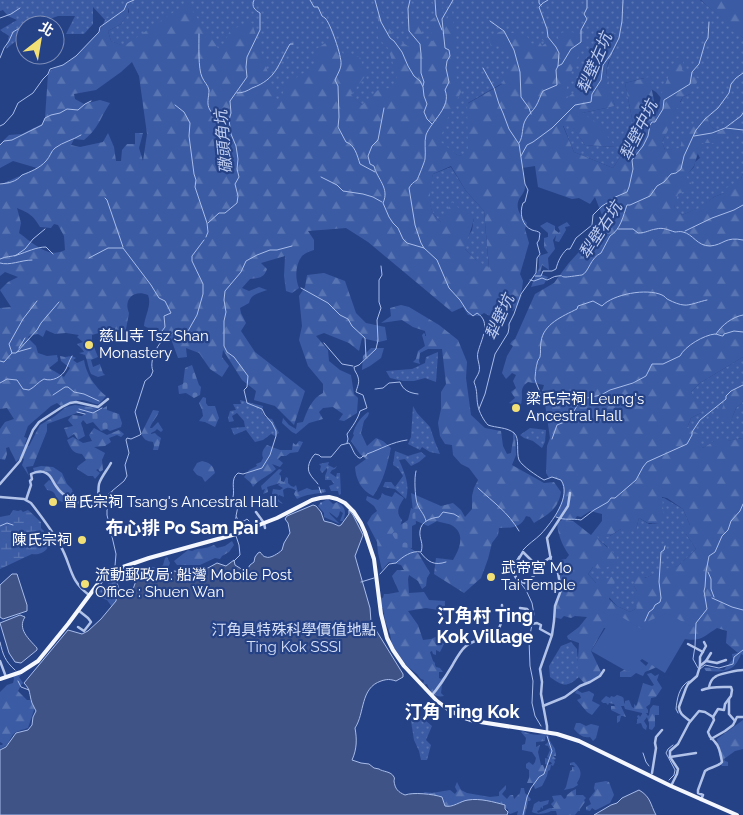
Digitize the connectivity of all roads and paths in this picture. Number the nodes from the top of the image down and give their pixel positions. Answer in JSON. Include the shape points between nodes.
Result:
{"nodes":[{"id":1,"x":108,"y":399,"type":"dead end"},
{"id":2,"x":112,"y":462,"type":"dead end"},
{"id":3,"x":0,"y":484,"type":"edge"},
{"id":4,"x":570,"y":493,"type":"dead end"},
{"id":5,"x":0,"y":497,"type":"edge"},
{"id":6,"x":26,"y":500,"type":"junction"},
{"id":7,"x":256,"y":512,"type":"dead end"},
{"id":8,"x":264,"y":525,"type":"junction"},
{"id":9,"x":550,"y":558,"type":"junction"},
{"id":10,"x":539,"y":568,"type":"junction"},
{"id":11,"x":89,"y":595,"type":"junction"},
{"id":12,"x":502,"y":605,"type":"dead end"},
{"id":13,"x":520,"y":608,"type":"dead end"},
{"id":14,"x":78,"y":610,"type":"junction"},
{"id":15,"x":78,"y":626,"type":"dead end"},
{"id":16,"x":552,"y":635,"type":"junction"},
{"id":17,"x":704,"y":642,"type":"dead end"},
{"id":18,"x":688,"y":644,"type":"dead end"},
{"id":19,"x":702,"y":652,"type":"junction"},
{"id":20,"x":711,"y":653,"type":"dead end"},
{"id":21,"x":0,"y":660,"type":"edge"},
{"id":22,"x":726,"y":660,"type":"dead end"},
{"id":23,"x":706,"y":661,"type":"junction"},
{"id":24,"x":700,"y":666,"type":"junction"},
{"id":25,"x":604,"y":670,"type":"dead end"},
{"id":26,"x":743,"y":670,"type":"edge"},
{"id":27,"x":6,"y":677,"type":"junction"},
{"id":28,"x":0,"y":679,"type":"edge"},
{"id":29,"x":709,"y":687,"type":"junction"},
{"id":30,"x":702,"y":690,"type":"dead end"},
{"id":31,"x":431,"y":696,"type":"junction"},
{"id":32,"x":729,"y":700,"type":"junction"},
{"id":33,"x":543,"y":706,"type":"junction"},
{"id":34,"x":713,"y":717,"type":"junction"},
{"id":35,"x":743,"y":717,"type":"edge"},
{"id":36,"x":690,"y":721,"type":"junction"},
{"id":37,"x":734,"y":721,"type":"junction"},
{"id":38,"x":662,"y":730,"type":"dead end"},
{"id":39,"x":547,"y":732,"type":"junction"},
{"id":40,"x":711,"y":739,"type":"junction"},
{"id":41,"x":696,"y":753,"type":"dead end"},
{"id":42,"x":670,"y":757,"type":"junction"},
{"id":43,"x":652,"y":773,"type":"dead end"},
{"id":44,"x":670,"y":786,"type":"junction"},
{"id":45,"x":680,"y":790,"type":"junction"},
{"id":46,"x":701,"y":800,"type":"junction"},
{"id":47,"x":720,"y":808,"type":"junction"},
{"id":48,"x":736,"y":815,"type":"edge"}],
"edges":[{"from":1,"to":3,"type":"street","via":[[98,407],[76,402],[68,404],[39,422],[20,461]]},
{"from":2,"to":6,"type":"street","via":[[99,483],[96,501],[90,504],[77,502],[63,494],[46,473],[35,472],[30,474],[32,479]]},
{"from":4,"to":9,"type":"street","via":[[568,506],[547,538]]},
{"from":5,"to":6,"type":"street"},
{"from":6,"to":11,"type":"street","via":[[60,545],[75,582]]},
{"from":7,"to":8,"type":"street"},
{"from":8,"to":11,"type":"main road","via":[[125,566],[100,582]]},
{"from":8,"to":31,"type":"main road","via":[[320,498],[338,499],[349,506],[372,551],[387,638],[404,666]]},
{"from":9,"to":10,"type":"street"},
{"from":9,"to":16,"type":"street","via":[[558,573],[561,590],[555,606]]},
{"from":10,"to":10,"type":"street","via":[[523,552],[514,564],[518,579],[525,582]]},
{"from":11,"to":14,"type":"main road"},
{"from":12,"to":31,"type":"street","via":[[498,630],[466,645]]},
{"from":13,"to":16,"type":"street","via":[[530,612],[532,624],[541,625],[540,629]]},
{"from":14,"to":15,"type":"street","via":[[91,622],[84,630]]},
{"from":14,"to":27,"type":"main road","via":[[38,661],[22,672]]},
{"from":16,"to":33,"type":"street","via":[[540,669]]},
{"from":17,"to":19,"type":"street","via":[[706,646]]},
{"from":18,"to":19,"type":"street"},
{"from":19,"to":24,"type":"street"},
{"from":20,"to":23,"type":"street"},
{"from":21,"to":27,"type":"street"},
{"from":22,"to":23,"type":"street","via":[[717,663]]},
{"from":23,"to":24,"type":"street"},
{"from":24,"to":36,"type":"street","via":[[679,707],[680,713]]},
{"from":25,"to":33,"type":"street","via":[[600,676],[566,697]]},
{"from":26,"to":29,"type":"street","via":[[716,676]]},
{"from":27,"to":28,"type":"main road"},
{"from":29,"to":30,"type":"street"},
{"from":29,"to":32,"type":"street","via":[[731,687]]},
{"from":31,"to":39,"type":"main road","via":[[449,710],[474,721]]},
{"from":32,"to":34,"type":"street","via":[[724,710],[716,709]]},
{"from":32,"to":37,"type":"street","via":[[729,714]]},
{"from":33,"to":39,"type":"street"},
{"from":34,"to":36,"type":"street","via":[[699,711]]},
{"from":34,"to":40,"type":"street","via":[[708,733]]},
{"from":35,"to":37,"type":"street"},
{"from":36,"to":42,"type":"street","via":[[678,744],[670,751]]},
{"from":37,"to":40,"type":"street","via":[[733,725]]},
{"from":38,"to":43,"type":"street","via":[[656,737]]},
{"from":39,"to":44,"type":"main road","via":[[579,740]]},
{"from":40,"to":46,"type":"street","via":[[716,742],[722,762],[705,772],[698,790],[703,796]]},
{"from":41,"to":42,"type":"street"},
{"from":42,"to":44,"type":"street","via":[[678,769]]},
{"from":44,"to":45,"type":"main road"},
{"from":45,"to":46,"type":"main road"},
{"from":45,"to":47,"type":"main road","via":[[687,796]]},
{"from":46,"to":47,"type":"main road"},
{"from":47,"to":48,"type":"main road"}]}
